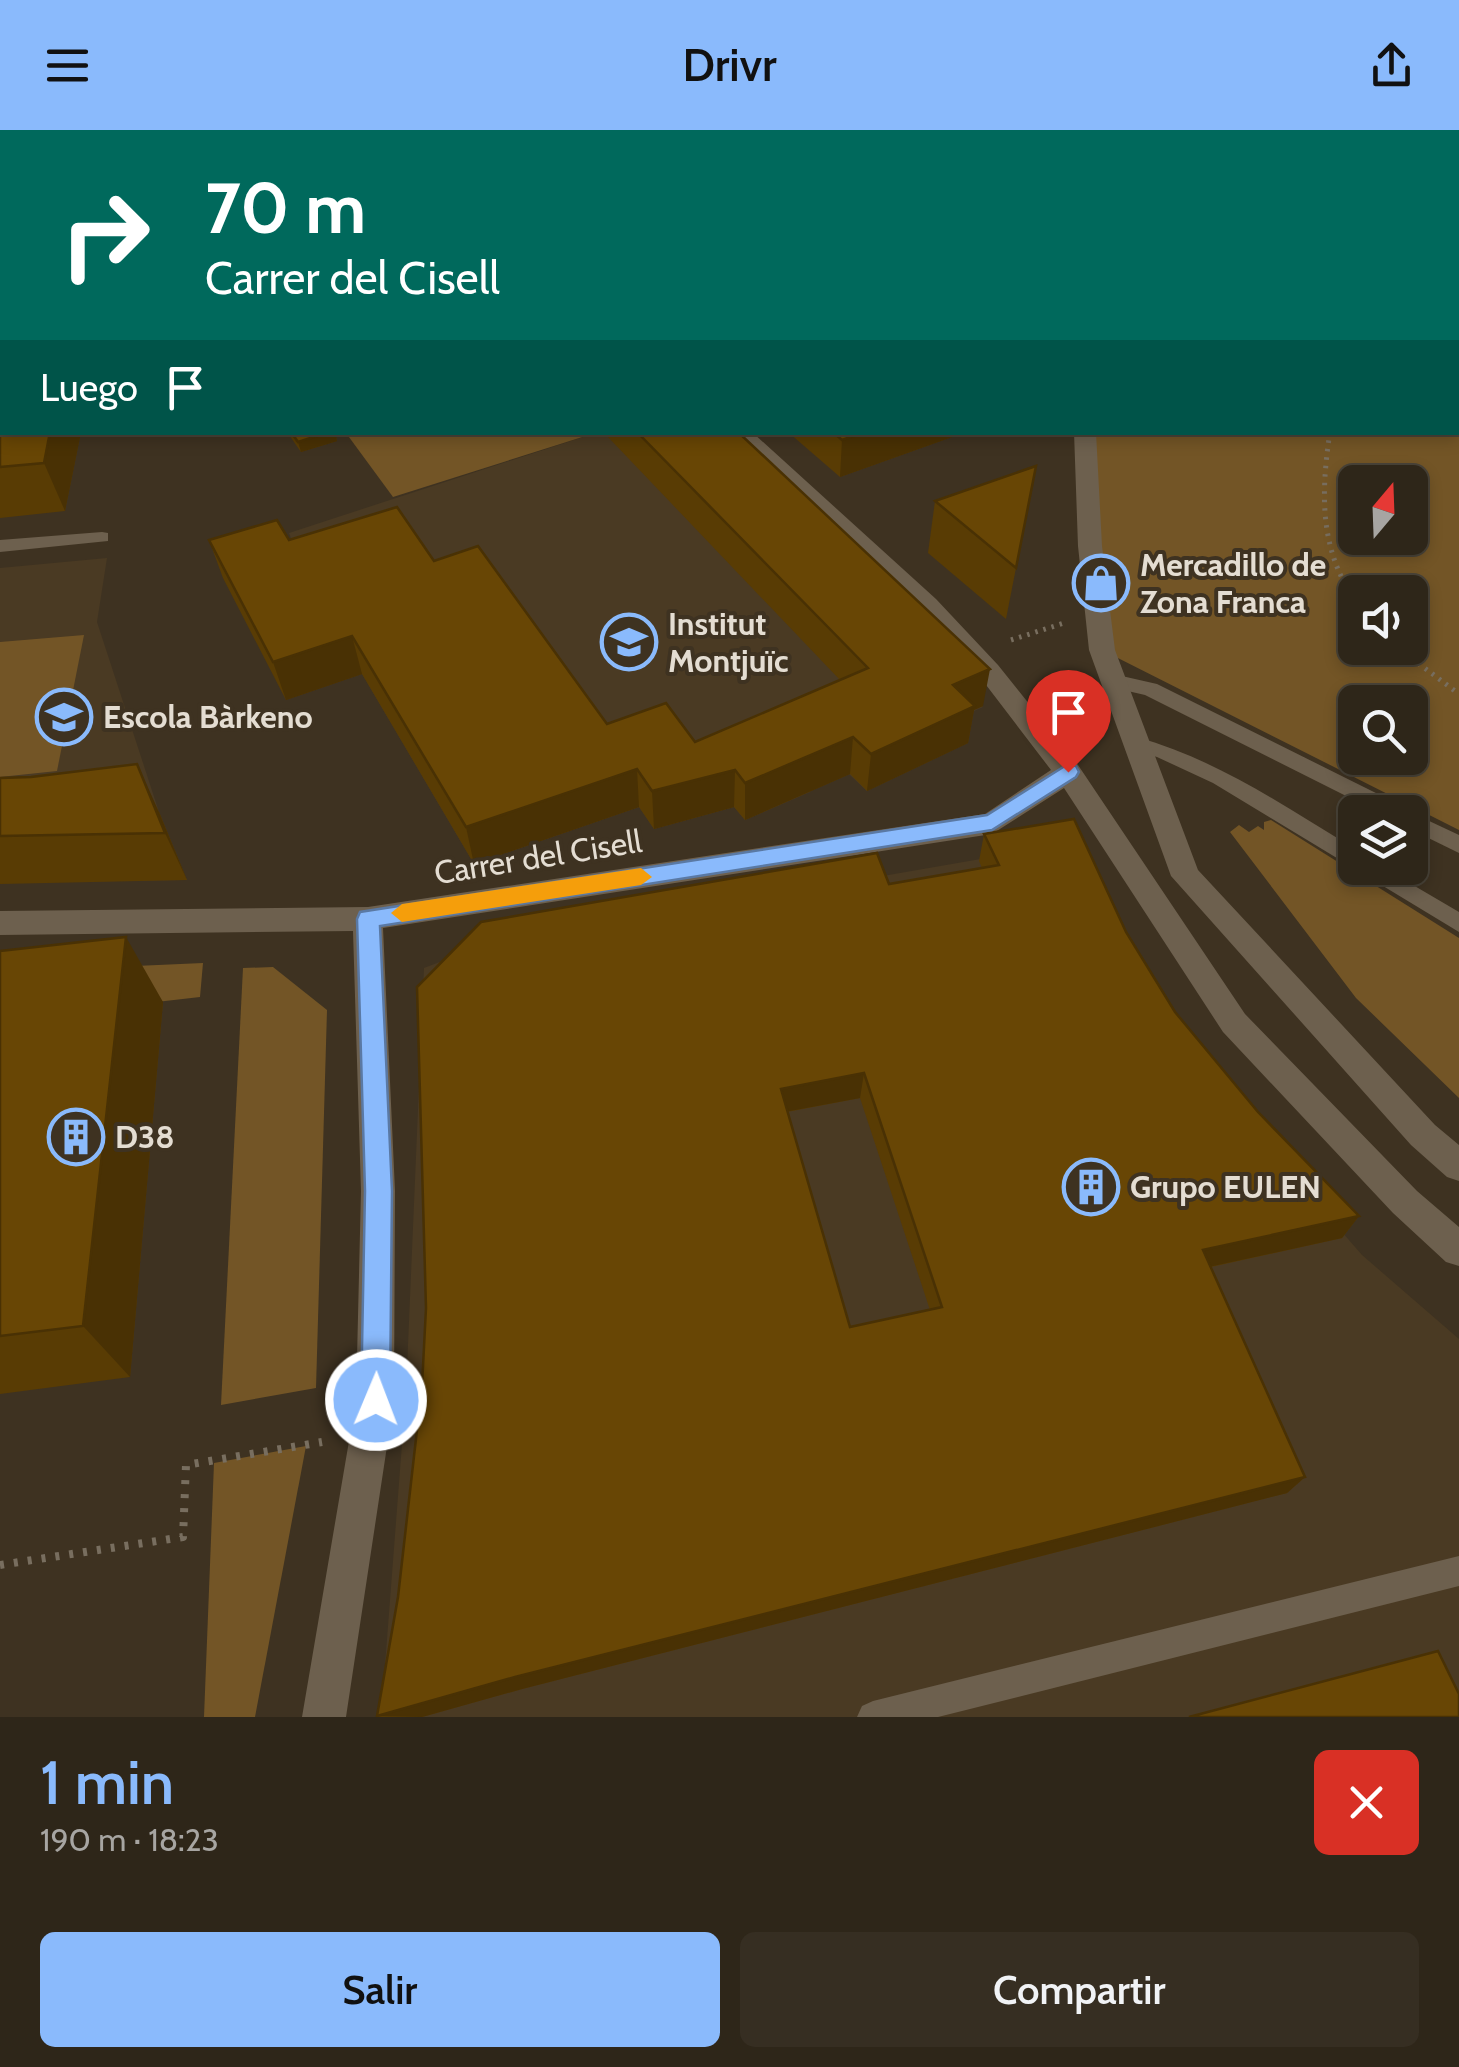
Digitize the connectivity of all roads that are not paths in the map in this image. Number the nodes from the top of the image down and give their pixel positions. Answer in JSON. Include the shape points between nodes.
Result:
{"nodes":[{"id":1,"x":742,"y":435,"type":"edge"},
{"id":2,"x":1085,"y":435,"type":"edge"},
{"id":3,"x":102,"y":536,"type":"dead end"},
{"id":4,"x":0,"y":546,"type":"edge"},
{"id":5,"x":1113,"y":681,"type":"junction"},
{"id":6,"x":1137,"y":744,"type":"junction"},
{"id":7,"x":1068,"y":772,"type":"junction"},
{"id":8,"x":1362,"y":795,"type":"edge"},
{"id":9,"x":1428,"y":829,"type":"edge"},
{"id":10,"x":1459,"y":844,"type":"edge"},
{"id":11,"x":1338,"y":850,"type":"edge"},
{"id":12,"x":1395,"y":885,"type":"edge"},
{"id":13,"x":368,"y":919,"type":"junction"},
{"id":14,"x":0,"y":923,"type":"edge"},
{"id":15,"x":1459,"y":924,"type":"edge"},
{"id":16,"x":1459,"y":1166,"type":"edge"},
{"id":17,"x":1459,"y":1250,"type":"edge"},
{"id":18,"x":1459,"y":1571,"type":"edge"},
{"id":19,"x":324,"y":1717,"type":"edge"},
{"id":20,"x":872,"y":1717,"type":"edge"}],
"edges":[{"from":1,"to":7,"type":"street","via":[[927,604]]},
{"from":2,"to":5,"type":"street","via":[[1090,546],[1102,650]]},
{"from":3,"to":4,"type":"lane"},
{"from":5,"to":6,"type":"street"},
{"from":5,"to":8,"type":"lane","via":[[1150,690]]},
{"from":6,"to":11,"type":"lane","via":[[1240,791]]},
{"from":6,"to":16,"type":"street","via":[[1186,876],[1422,1135]]},
{"from":7,"to":13,"type":"street","name":"Carrer del Cisell","via":[[992,822]]},
{"from":7,"to":17,"type":"street","via":[[1234,1023]]},
{"from":9,"to":10,"type":"lane"},
{"from":12,"to":15,"type":"lane"},
{"from":13,"to":14,"type":"street","name":"Carrer del Cisell"},
{"from":13,"to":19,"type":"street","via":[[378,1191],[376,1400]]},
{"from":18,"to":20,"type":"lane"}]}
